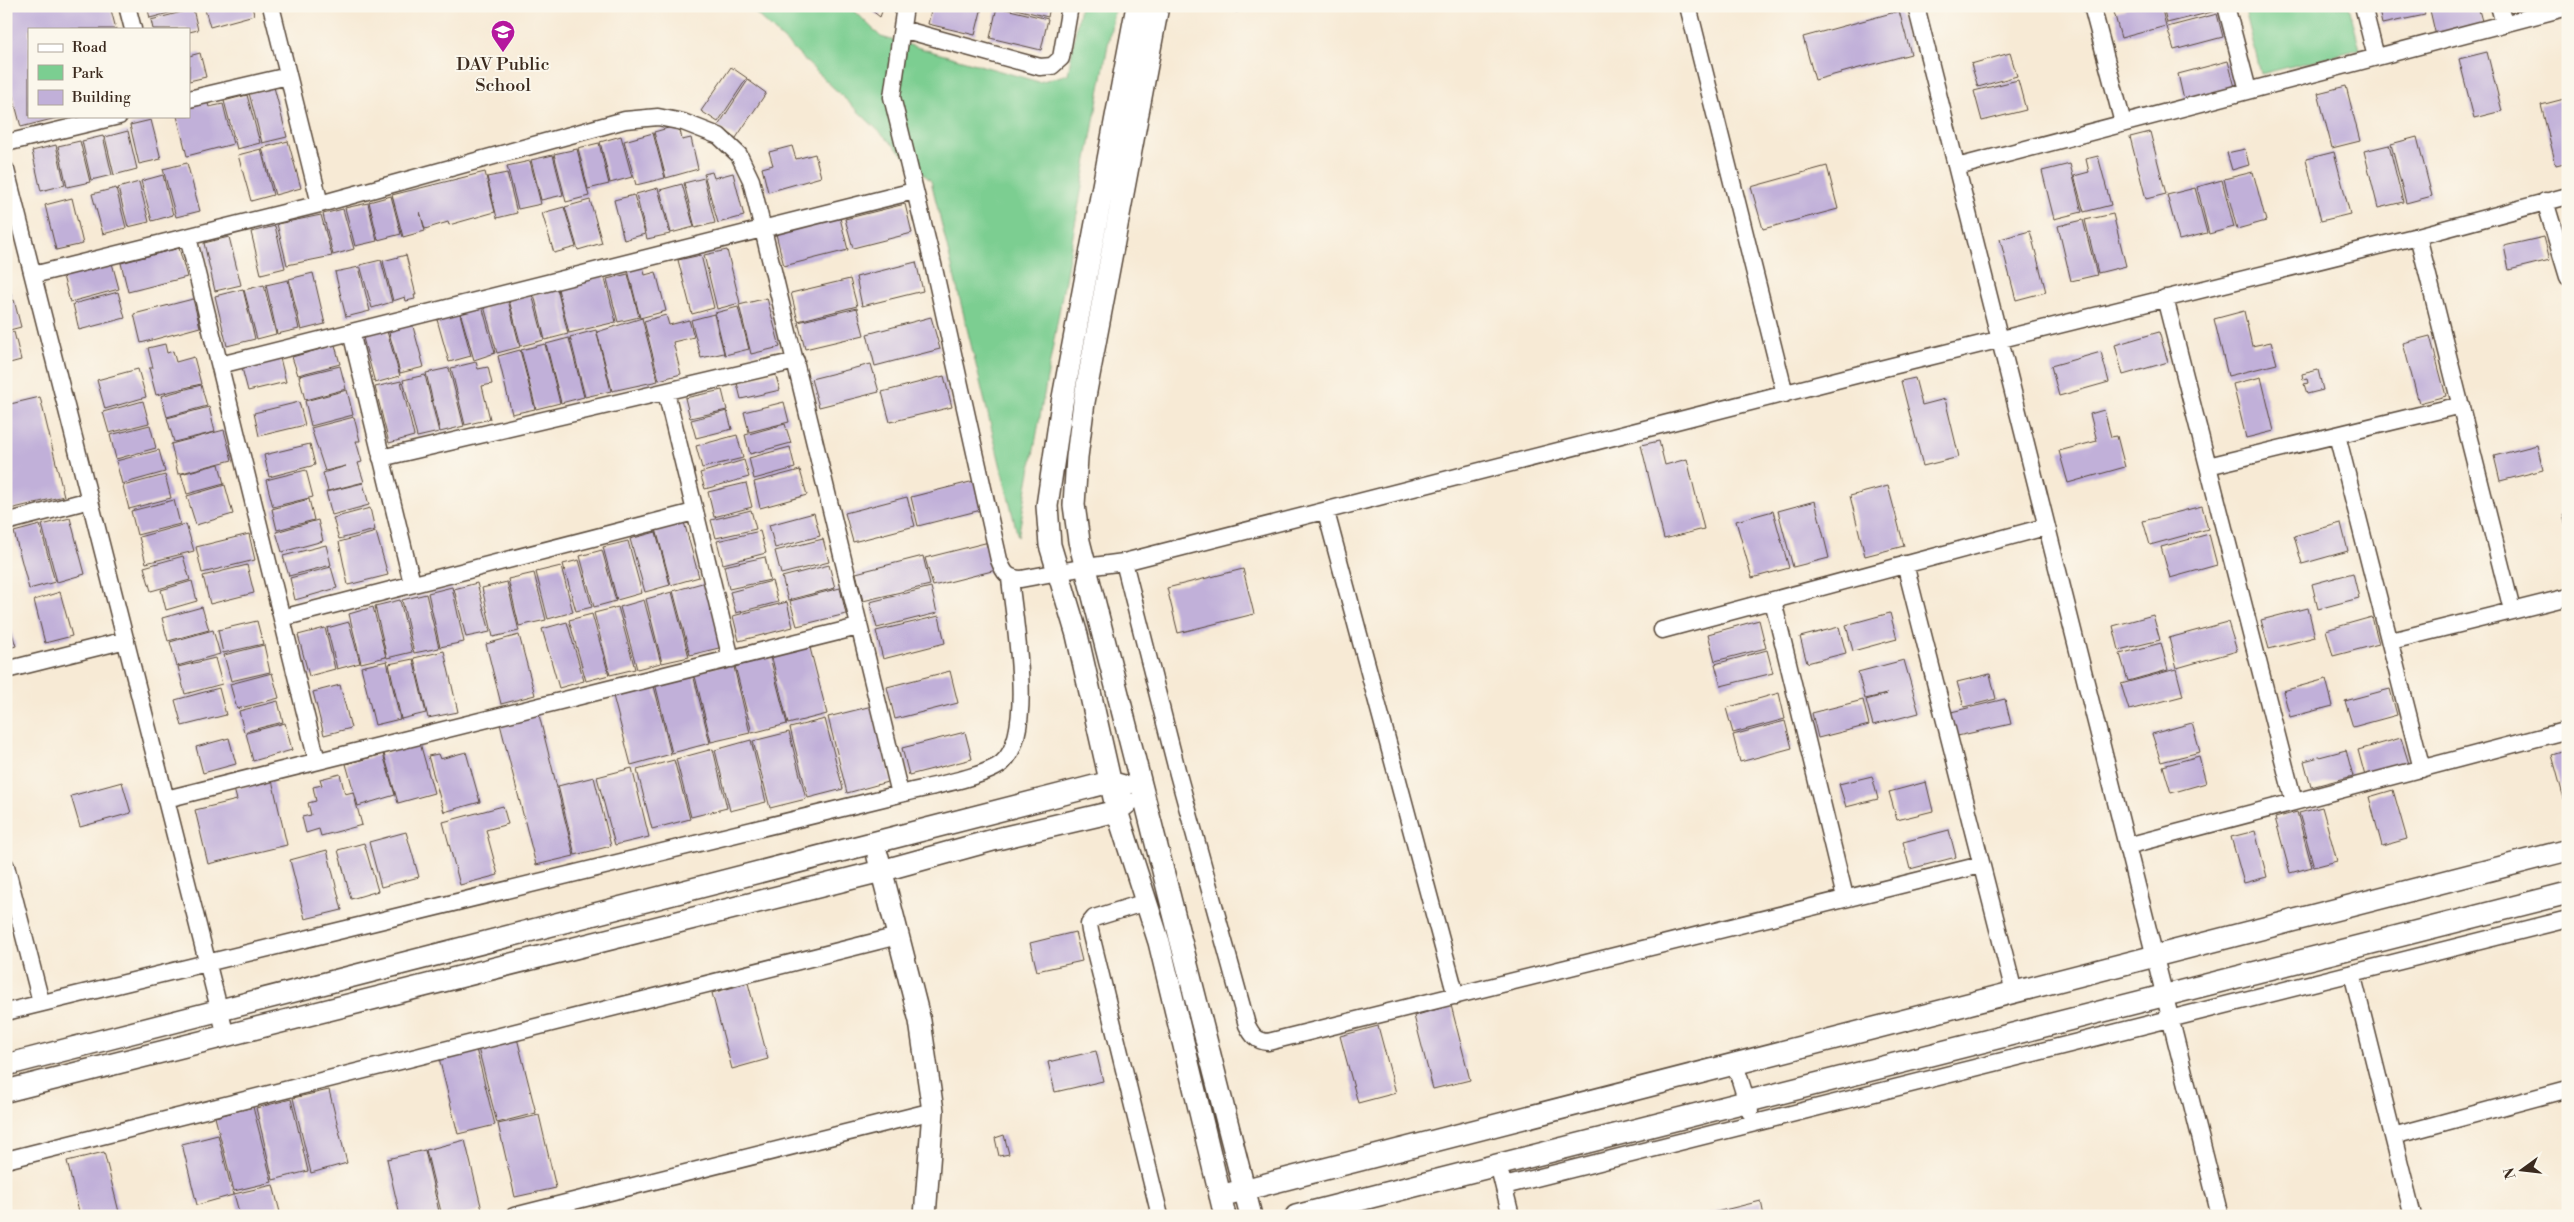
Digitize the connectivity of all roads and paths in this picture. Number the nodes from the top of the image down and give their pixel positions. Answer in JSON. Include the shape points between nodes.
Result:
{"nodes":[{"id":1,"x":127,"y":6,"type":"edge"},
{"id":2,"x":270,"y":6,"type":"edge"},
{"id":3,"x":906,"y":6,"type":"edge"},
{"id":4,"x":1070,"y":6,"type":"edge"},
{"id":5,"x":1137,"y":6,"type":"edge"},
{"id":6,"x":1158,"y":6,"type":"edge"},
{"id":7,"x":1688,"y":6,"type":"edge"},
{"id":8,"x":1916,"y":6,"type":"edge"},
{"id":9,"x":2092,"y":6,"type":"edge"},
{"id":10,"x":2226,"y":6,"type":"edge"},
{"id":11,"x":2363,"y":6,"type":"edge"},
{"id":12,"x":2499,"y":6,"type":"edge"},
{"id":13,"x":2568,"y":6,"type":"edge"},
{"id":14,"x":2504,"y":23,"type":"junction"},
{"id":15,"x":133,"y":28,"type":"edge"},
{"id":16,"x":900,"y":37,"type":"junction"},
{"id":17,"x":2376,"y":56,"type":"junction"},
{"id":18,"x":288,"y":76,"type":"junction"},
{"id":19,"x":2248,"y":90,"type":"junction"},
{"id":20,"x":190,"y":99,"type":"edge"},
{"id":21,"x":111,"y":118,"type":"edge"},
{"id":22,"x":2123,"y":123,"type":"junction"},
{"id":23,"x":6,"y":143,"type":"edge"},
{"id":24,"x":1957,"y":167,"type":"junction"},
{"id":25,"x":6,"y":170,"type":"edge"},
{"id":26,"x":914,"y":191,"type":"junction"},
{"id":27,"x":2568,"y":196,"type":"edge"},
{"id":28,"x":2545,"y":201,"type":"junction"},
{"id":29,"x":320,"y":204,"type":"junction"},
{"id":30,"x":762,"y":230,"type":"junction"},
{"id":31,"x":2418,"y":236,"type":"junction"},
{"id":32,"x":188,"y":237,"type":"junction"},
{"id":33,"x":33,"y":275,"type":"junction"},
{"id":34,"x":2568,"y":277,"type":"edge"},
{"id":35,"x":2165,"y":298,"type":"junction"},
{"id":36,"x":351,"y":332,"type":"junction"},
{"id":37,"x":1999,"y":340,"type":"junction"},
{"id":38,"x":796,"y":362,"type":"junction"},
{"id":39,"x":220,"y":365,"type":"junction"},
{"id":40,"x":666,"y":392,"type":"junction"},
{"id":41,"x":1784,"y":394,"type":"junction"},
{"id":42,"x":2461,"y":405,"type":"junction"},
{"id":43,"x":2337,"y":435,"type":"junction"},
{"id":44,"x":381,"y":458,"type":"junction"},
{"id":45,"x":2208,"y":466,"type":"junction"},
{"id":46,"x":90,"y":500,"type":"junction"},
{"id":47,"x":694,"y":512,"type":"junction"},
{"id":48,"x":1326,"y":512,"type":"junction"},
{"id":49,"x":6,"y":522,"type":"edge"},
{"id":50,"x":2046,"y":527,"type":"junction"},
{"id":51,"x":1124,"y":562,"type":"junction"},
{"id":52,"x":1905,"y":564,"type":"junction"},
{"id":53,"x":1086,"y":567,"type":"junction"},
{"id":54,"x":1058,"y":573,"type":"junction"},
{"id":55,"x":1010,"y":578,"type":"junction"},
{"id":56,"x":412,"y":583,"type":"junction"},
{"id":57,"x":2568,"y":597,"type":"edge"},
{"id":58,"x":1773,"y":601,"type":"junction"},
{"id":59,"x":2512,"y":610,"type":"junction"},
{"id":60,"x":282,"y":618,"type":"junction"},
{"id":61,"x":858,"y":627,"type":"junction"},
{"id":62,"x":1662,"y":630,"type":"dead end"},
{"id":63,"x":126,"y":640,"type":"junction"},
{"id":64,"x":2391,"y":641,"type":"junction"},
{"id":65,"x":730,"y":659,"type":"junction"},
{"id":66,"x":6,"y":670,"type":"edge"},
{"id":67,"x":2568,"y":730,"type":"edge"},
{"id":68,"x":317,"y":761,"type":"junction"},
{"id":69,"x":2422,"y":769,"type":"junction"},
{"id":70,"x":1110,"y":782,"type":"junction"},
{"id":71,"x":1141,"y":792,"type":"junction"},
{"id":72,"x":900,"y":794,"type":"junction"},
{"id":73,"x":166,"y":799,"type":"junction"},
{"id":74,"x":2294,"y":802,"type":"junction"},
{"id":75,"x":1116,"y":811,"type":"junction"},
{"id":76,"x":874,"y":842,"type":"junction"},
{"id":77,"x":2127,"y":846,"type":"junction"},
{"id":78,"x":2568,"y":850,"type":"edge"},
{"id":79,"x":1981,"y":865,"type":"junction"},
{"id":80,"x":6,"y":866,"type":"edge"},
{"id":81,"x":881,"y":871,"type":"junction"},
{"id":82,"x":2568,"y":892,"type":"edge"},
{"id":83,"x":1845,"y":897,"type":"junction"},
{"id":84,"x":1146,"y":902,"type":"junction"},
{"id":85,"x":2568,"y":920,"type":"edge"},
{"id":86,"x":898,"y":936,"type":"junction"},
{"id":87,"x":2155,"y":956,"type":"junction"},
{"id":88,"x":208,"y":963,"type":"junction"},
{"id":89,"x":2352,"y":973,"type":"junction"},
{"id":90,"x":2014,"y":992,"type":"junction"},
{"id":91,"x":2165,"y":994,"type":"junction"},
{"id":92,"x":1456,"y":996,"type":"junction"},
{"id":93,"x":41,"y":1002,"type":"junction"},
{"id":94,"x":220,"y":1010,"type":"junction"},
{"id":95,"x":6,"y":1012,"type":"edge"},
{"id":96,"x":2171,"y":1019,"type":"junction"},
{"id":97,"x":226,"y":1036,"type":"junction"},
{"id":98,"x":1735,"y":1064,"type":"junction"},
{"id":99,"x":6,"y":1065,"type":"edge"},
{"id":100,"x":2568,"y":1089,"type":"edge"},
{"id":101,"x":6,"y":1091,"type":"edge"},
{"id":102,"x":1746,"y":1101,"type":"junction"},
{"id":103,"x":933,"y":1111,"type":"junction"},
{"id":104,"x":1753,"y":1122,"type":"junction"},
{"id":105,"x":2393,"y":1136,"type":"junction"},
{"id":106,"x":6,"y":1160,"type":"edge"},
{"id":107,"x":1498,"y":1164,"type":"junction"},
{"id":108,"x":1504,"y":1186,"type":"junction"},
{"id":109,"x":1244,"y":1190,"type":"junction"},
{"id":110,"x":1223,"y":1206,"type":"edge"},
{"id":111,"x":1322,"y":1213,"type":"edge"},
{"id":112,"x":514,"y":1216,"type":"edge"},
{"id":113,"x":925,"y":1216,"type":"edge"},
{"id":114,"x":1160,"y":1216,"type":"edge"},
{"id":115,"x":1251,"y":1216,"type":"edge"},
{"id":116,"x":1296,"y":1216,"type":"edge"},
{"id":117,"x":1511,"y":1216,"type":"edge"},
{"id":118,"x":2220,"y":1216,"type":"edge"},
{"id":119,"x":2413,"y":1216,"type":"edge"}],
"edges":[{"from":1,"to":15,"type":"street"},
{"from":2,"to":18,"type":"street"},
{"from":3,"to":16,"type":"street"},
{"from":4,"to":16,"type":"street","via":[[1060,58],[1052,66],[1040,67]]},
{"from":5,"to":54,"type":"street","via":[[1051,468],[1047,506],[1050,545]]},
{"from":6,"to":53,"type":"street","via":[[1076,457],[1074,505]]},
{"from":7,"to":41,"type":"street"},
{"from":8,"to":24,"type":"street"},
{"from":9,"to":22,"type":"street"},
{"from":10,"to":19,"type":"street"},
{"from":11,"to":17,"type":"street"},
{"from":12,"to":14,"type":"street"},
{"from":13,"to":14,"type":"street"},
{"from":14,"to":17,"type":"street"},
{"from":16,"to":26,"type":"street","via":[[892,98]]},
{"from":17,"to":19,"type":"street"},
{"from":18,"to":20,"type":"street"},
{"from":18,"to":29,"type":"street"},
{"from":19,"to":22,"type":"street"},
{"from":21,"to":23,"type":"street"},
{"from":22,"to":24,"type":"street"},
{"from":24,"to":37,"type":"street"},
{"from":25,"to":33,"type":"street"},
{"from":26,"to":30,"type":"street"},
{"from":26,"to":55,"type":"street","via":[[999,560]]},
{"from":27,"to":28,"type":"street"},
{"from":28,"to":31,"type":"street"},
{"from":28,"to":34,"type":"street"},
{"from":29,"to":30,"type":"street","via":[[625,120],[658,117],[684,122],[719,136],[739,155],[751,180]]},
{"from":29,"to":32,"type":"street"},
{"from":30,"to":36,"type":"street"},
{"from":30,"to":38,"type":"street"},
{"from":31,"to":35,"type":"street"},
{"from":31,"to":42,"type":"street"},
{"from":32,"to":33,"type":"street"},
{"from":32,"to":39,"type":"street"},
{"from":33,"to":46,"type":"street"},
{"from":35,"to":37,"type":"street"},
{"from":35,"to":45,"type":"street"},
{"from":36,"to":39,"type":"street"},
{"from":36,"to":44,"type":"street"},
{"from":37,"to":41,"type":"street"},
{"from":37,"to":50,"type":"street"},
{"from":38,"to":40,"type":"street"},
{"from":38,"to":61,"type":"street"},
{"from":39,"to":60,"type":"street"},
{"from":40,"to":44,"type":"street"},
{"from":40,"to":47,"type":"street"},
{"from":41,"to":48,"type":"street"},
{"from":42,"to":43,"type":"street"},
{"from":42,"to":59,"type":"street"},
{"from":43,"to":45,"type":"street"},
{"from":43,"to":64,"type":"street"},
{"from":44,"to":56,"type":"street"},
{"from":45,"to":74,"type":"street"},
{"from":46,"to":49,"type":"street"},
{"from":46,"to":63,"type":"street"},
{"from":47,"to":56,"type":"street"},
{"from":47,"to":65,"type":"street"},
{"from":48,"to":51,"type":"street"},
{"from":48,"to":92,"type":"street"},
{"from":50,"to":52,"type":"street"},
{"from":50,"to":77,"type":"street"},
{"from":51,"to":53,"type":"street"},
{"from":51,"to":92,"type":"street","via":[[1178,774],[1252,1035],[1259,1041],[1268,1042]]},
{"from":52,"to":58,"type":"street"},
{"from":52,"to":79,"type":"street"},
{"from":53,"to":54,"type":"street"},
{"from":53,"to":71,"type":"street"},
{"from":54,"to":55,"type":"street"},
{"from":54,"to":70,"type":"street","via":[[1077,635]]},
{"from":55,"to":72,"type":"street","via":[[1020,679],[1020,725],[1014,748],[1001,764]]},
{"from":56,"to":60,"type":"street"},
{"from":57,"to":59,"type":"street"},
{"from":58,"to":62,"type":"street"},
{"from":58,"to":83,"type":"street"},
{"from":59,"to":64,"type":"street"},
{"from":60,"to":68,"type":"street"},
{"from":61,"to":65,"type":"street"},
{"from":61,"to":72,"type":"street"},
{"from":63,"to":66,"type":"street"},
{"from":63,"to":73,"type":"street"},
{"from":64,"to":69,"type":"street"},
{"from":65,"to":68,"type":"street"},
{"from":67,"to":69,"type":"street"},
{"from":68,"to":73,"type":"street"},
{"from":69,"to":74,"type":"street"},
{"from":70,"to":71,"type":"street"},
{"from":70,"to":75,"type":"street"},
{"from":70,"to":76,"type":"street"},
{"from":71,"to":75,"type":"street"},
{"from":71,"to":109,"type":"street"},
{"from":72,"to":88,"type":"street"},
{"from":73,"to":88,"type":"street"},
{"from":74,"to":77,"type":"street"},
{"from":75,"to":81,"type":"street"},
{"from":75,"to":84,"type":"street"},
{"from":76,"to":81,"type":"street"},
{"from":76,"to":94,"type":"street"},
{"from":77,"to":87,"type":"street"},
{"from":78,"to":87,"type":"street"},
{"from":79,"to":83,"type":"street"},
{"from":79,"to":90,"type":"street"},
{"from":80,"to":93,"type":"street"},
{"from":81,"to":86,"type":"street"},
{"from":81,"to":97,"type":"street"},
{"from":82,"to":91,"type":"street"},
{"from":83,"to":92,"type":"street"},
{"from":84,"to":110,"type":"street","via":[[1159,942]]},
{"from":84,"to":114,"type":"street","via":[[1094,918],[1090,932]]},
{"from":85,"to":89,"type":"street"},
{"from":86,"to":103,"type":"street","via":[[920,1021]]},
{"from":86,"to":106,"type":"street"},
{"from":87,"to":90,"type":"street"},
{"from":87,"to":91,"type":"street"},
{"from":88,"to":93,"type":"street"},
{"from":88,"to":94,"type":"street"},
{"from":89,"to":96,"type":"street"},
{"from":89,"to":105,"type":"street"},
{"from":90,"to":98,"type":"street"},
{"from":91,"to":96,"type":"street"},
{"from":91,"to":102,"type":"street"},
{"from":93,"to":95,"type":"street"},
{"from":94,"to":97,"type":"street"},
{"from":94,"to":99,"type":"street"},
{"from":96,"to":104,"type":"street"},
{"from":96,"to":118,"type":"street"},
{"from":97,"to":101,"type":"street"},
{"from":98,"to":102,"type":"street"},
{"from":98,"to":109,"type":"street"},
{"from":100,"to":105,"type":"street"},
{"from":102,"to":104,"type":"street"},
{"from":102,"to":107,"type":"street"},
{"from":103,"to":112,"type":"street"},
{"from":103,"to":113,"type":"street"},
{"from":104,"to":108,"type":"street"},
{"from":105,"to":119,"type":"street"},
{"from":107,"to":108,"type":"street"},
{"from":107,"to":111,"type":"street"},
{"from":108,"to":117,"type":"street"},
{"from":109,"to":110,"type":"street"},
{"from":109,"to":115,"type":"street"},
{"from":111,"to":116,"type":"street"}]}
